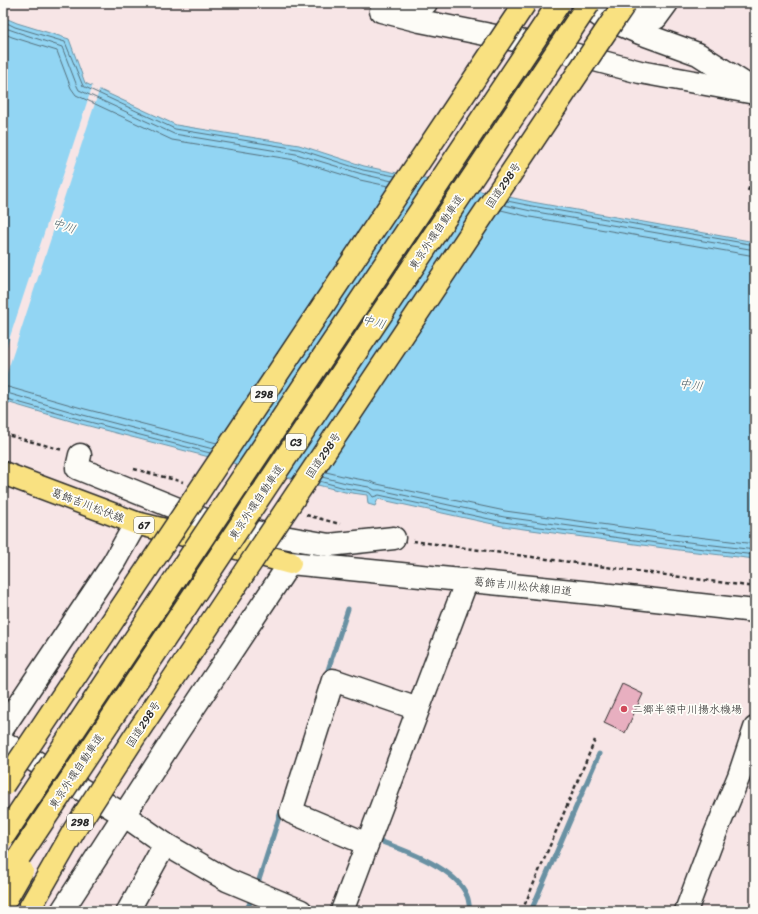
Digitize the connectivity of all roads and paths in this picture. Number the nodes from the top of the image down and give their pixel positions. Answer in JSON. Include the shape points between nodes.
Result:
{"nodes":[{"id":1,"x":426,"y":3,"type":"edge"},
{"id":2,"x":525,"y":3,"type":"edge"},
{"id":3,"x":551,"y":3,"type":"edge"},
{"id":4,"x":559,"y":3,"type":"edge"},
{"id":5,"x":565,"y":3,"type":"edge"},
{"id":6,"x":583,"y":3,"type":"edge"},
{"id":7,"x":589,"y":3,"type":"edge"},
{"id":8,"x":625,"y":3,"type":"edge"},
{"id":9,"x":667,"y":3,"type":"edge"},
{"id":10,"x":755,"y":90,"type":"edge"},
{"id":11,"x":755,"y":93,"type":"edge"},
{"id":12,"x":755,"y":171,"type":"edge"},
{"id":13,"x":748,"y":191,"type":"dead end"},
{"id":14,"x":80,"y":455,"type":"dead end"},
{"id":15,"x":3,"y":473,"type":"edge"},
{"id":16,"x":136,"y":523,"type":"junction"},
{"id":17,"x":216,"y":534,"type":"junction"},
{"id":18,"x":394,"y":538,"type":"dead end"},
{"id":19,"x":290,"y":563,"type":"junction"},
{"id":20,"x":467,"y":580,"type":"junction"},
{"id":21,"x":755,"y":611,"type":"edge"},
{"id":22,"x":418,"y":709,"type":"junction"},
{"id":23,"x":3,"y":728,"type":"edge"},
{"id":24,"x":755,"y":728,"type":"edge"},
{"id":25,"x":595,"y":740,"type":"dead end"},
{"id":26,"x":3,"y":742,"type":"edge"},
{"id":27,"x":87,"y":754,"type":"junction"},
{"id":28,"x":3,"y":785,"type":"edge"},
{"id":29,"x":124,"y":815,"type":"junction"},
{"id":30,"x":3,"y":837,"type":"edge"},
{"id":31,"x":165,"y":844,"type":"junction"},
{"id":32,"x":367,"y":844,"type":"junction"},
{"id":33,"x":3,"y":881,"type":"edge"},
{"id":34,"x":3,"y":904,"type":"edge"},
{"id":35,"x":28,"y":911,"type":"edge"},
{"id":36,"x":62,"y":911,"type":"edge"},
{"id":37,"x":128,"y":911,"type":"edge"},
{"id":38,"x":301,"y":911,"type":"edge"},
{"id":39,"x":342,"y":911,"type":"edge"},
{"id":40,"x":522,"y":911,"type":"edge"},
{"id":41,"x":686,"y":911,"type":"edge"}],
"edges":[{"from":1,"to":11,"type":"street","via":[[381,11],[535,44],[640,72]]},
{"from":2,"to":28,"type":"main road","number":"298","bridge":true},
{"from":3,"to":5,"type":"street"},
{"from":4,"to":30,"type":"main road","number":"C3","bridge":true},
{"from":6,"to":9,"type":"street","via":[[650,20],[656,18]]},
{"from":6,"to":10,"type":"street","via":[[600,16],[698,54]]},
{"from":7,"to":27,"type":"main road","name":"東京外環自動車道","number":"C3","bridge":true},
{"from":8,"to":35,"type":"main road","name":"国道298号","number":"298","bridge":true,"via":[[140,729],[76,829]]},
{"from":12,"to":13,"type":"path"},
{"from":14,"to":17,"type":"street","via":[[77,468]]},
{"from":15,"to":16,"type":"main road","name":"葛飾吉川松伏線","number":"67"},
{"from":16,"to":17,"type":"main road","name":"葛飾吉川松伏線","number":"67"},
{"from":16,"to":23,"type":"street","via":[[114,562]]},
{"from":17,"to":18,"type":"street","via":[[329,545]]},
{"from":17,"to":19,"type":"main road","name":"葛飾吉川松伏線","number":"67"},
{"from":19,"to":20,"type":"street","name":"葛飾吉川松伏線旧道"},
{"from":19,"to":29,"type":"street"},
{"from":20,"to":21,"type":"street","name":"葛飾吉川松伏線旧道"},
{"from":20,"to":22,"type":"street"},
{"from":22,"to":32,"type":"street"},
{"from":22,"to":32,"type":"street","via":[[333,680],[291,812]]},
{"from":24,"to":41,"type":"street"},
{"from":25,"to":40,"type":"path"},
{"from":26,"to":29,"type":"street"},
{"from":27,"to":33,"type":"main road","name":"東京外環自動車道","number":"C3","bridge":true},
{"from":27,"to":34,"type":"main road","number":"298","bridge":true},
{"from":29,"to":31,"type":"street"},
{"from":29,"to":36,"type":"street"},
{"from":31,"to":37,"type":"street"},
{"from":31,"to":38,"type":"street","via":[[227,880]]},
{"from":32,"to":39,"type":"street"}]}
